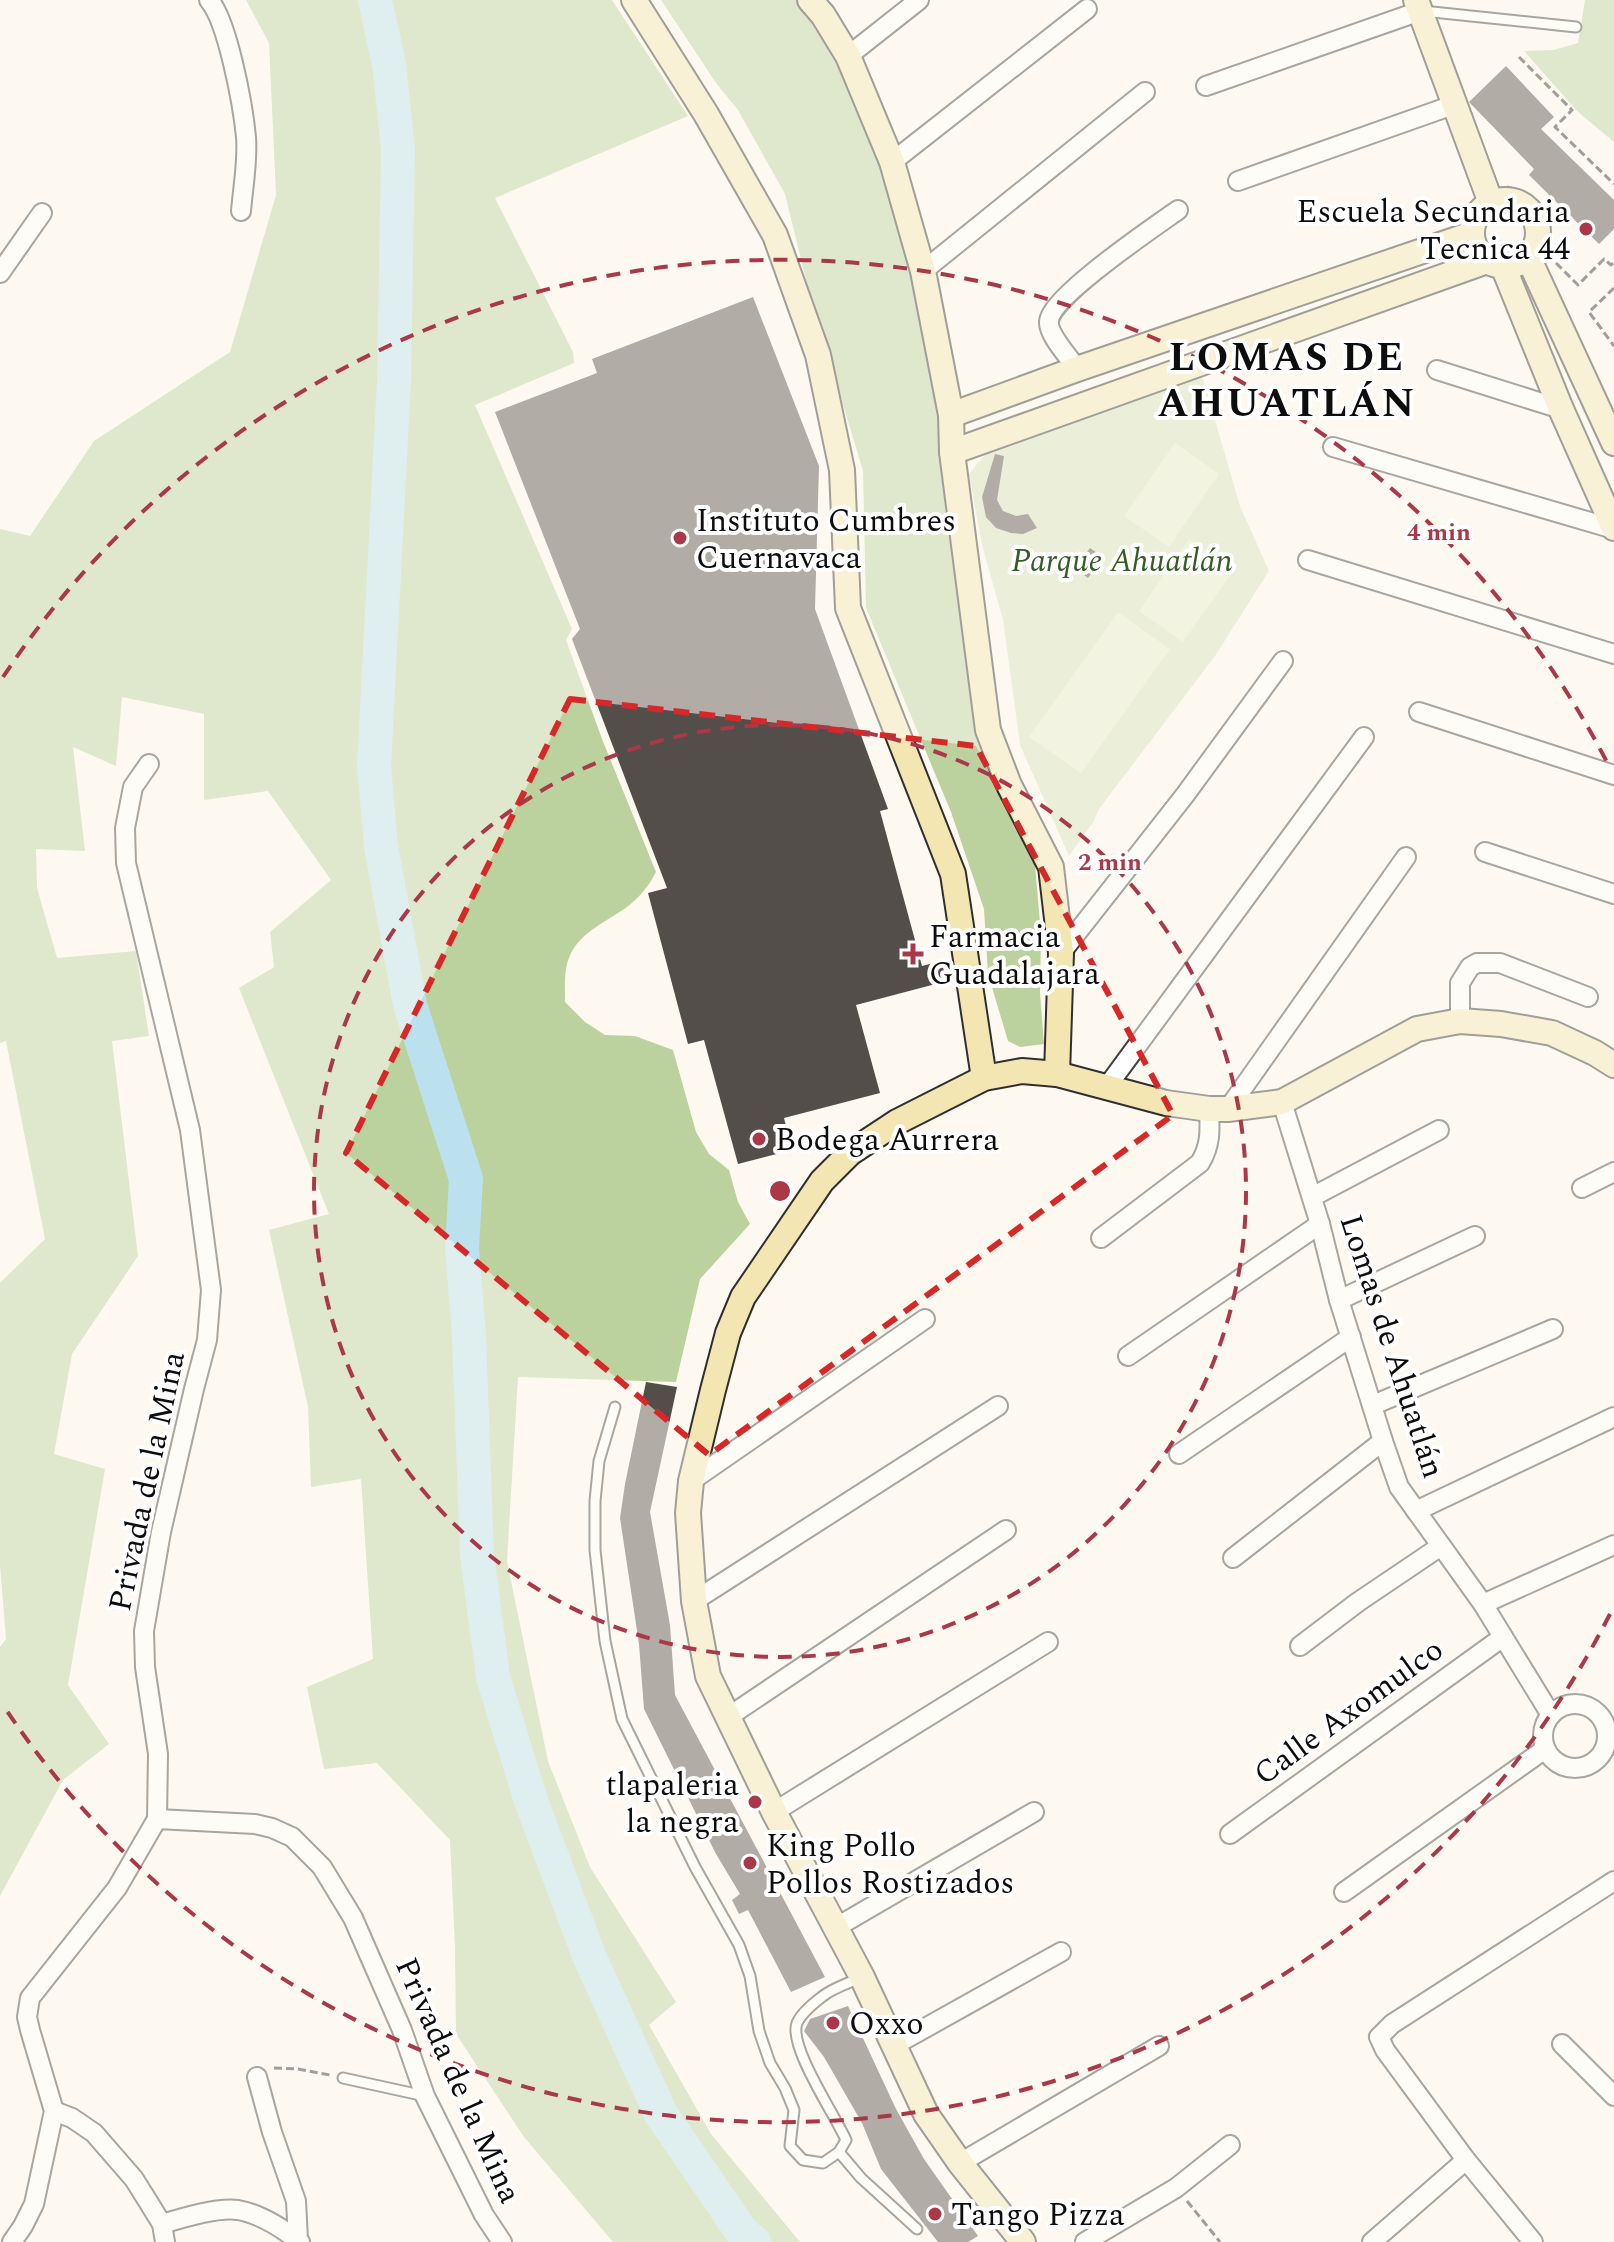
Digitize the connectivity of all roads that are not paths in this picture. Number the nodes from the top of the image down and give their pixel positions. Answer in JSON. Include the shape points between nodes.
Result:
{"nodes":[{"id":1,"x":209,"y":0,"type":"edge"},
{"id":2,"x":634,"y":0,"type":"edge"},
{"id":3,"x":810,"y":0,"type":"edge"},
{"id":4,"x":919,"y":0,"type":"edge"},
{"id":5,"x":1418,"y":5,"type":"edge"},
{"id":6,"x":1087,"y":9,"type":"dead end"},
{"id":7,"x":1576,"y":27,"type":"dead end"},
{"id":8,"x":848,"y":56,"type":"junction"},
{"id":9,"x":1206,"y":86,"type":"dead end"},
{"id":10,"x":1145,"y":92,"type":"dead end"},
{"id":11,"x":1456,"y":104,"type":"junction"},
{"id":12,"x":892,"y":162,"type":"junction"},
{"id":13,"x":1238,"y":181,"type":"dead end"},
{"id":14,"x":1488,"y":196,"type":"junction"},
{"id":15,"x":1178,"y":210,"type":"dead end"},
{"id":16,"x":241,"y":211,"type":"dead end"},
{"id":17,"x":42,"y":213,"type":"dead end"},
{"id":18,"x":1472,"y":234,"type":"junction"},
{"id":19,"x":1495,"y":263,"type":"junction"},
{"id":20,"x":1539,"y":263,"type":"junction"},
{"id":21,"x":923,"y":271,"type":"junction"},
{"id":22,"x":0,"y":273,"type":"edge"},
{"id":23,"x":1077,"y":369,"type":"junction"},
{"id":24,"x":1437,"y":370,"type":"dead end"},
{"id":25,"x":1561,"y":409,"type":"junction"},
{"id":26,"x":951,"y":415,"type":"junction"},
{"id":27,"x":1614,"y":443,"type":"edge"},
{"id":28,"x":1333,"y":447,"type":"dead end"},
{"id":29,"x":952,"y":452,"type":"junction"},
{"id":30,"x":1614,"y":529,"type":"edge"},
{"id":31,"x":1308,"y":560,"type":"dead end"},
{"id":32,"x":1614,"y":654,"type":"edge"},
{"id":33,"x":1283,"y":661,"type":"dead end"},
{"id":34,"x":1419,"y":712,"type":"dead end"},
{"id":35,"x":1364,"y":737,"type":"dead end"},
{"id":36,"x":149,"y":764,"type":"dead end"},
{"id":37,"x":1614,"y":775,"type":"edge"},
{"id":38,"x":1485,"y":852,"type":"dead end"},
{"id":39,"x":1406,"y":857,"type":"dead end"},
{"id":40,"x":1614,"y":894,"type":"edge"},
{"id":41,"x":1061,"y":953,"type":"junction"},
{"id":42,"x":1588,"y":997,"type":"dead end"},
{"id":43,"x":1460,"y":1021,"type":"junction"},
{"id":44,"x":1614,"y":1065,"type":"edge"},
{"id":45,"x":1057,"y":1074,"type":"junction"},
{"id":46,"x":984,"y":1078,"type":"junction"},
{"id":47,"x":1106,"y":1088,"type":"junction"},
{"id":48,"x":1282,"y":1102,"type":"junction"},
{"id":49,"x":1218,"y":1109,"type":"junction"},
{"id":50,"x":1439,"y":1130,"type":"dead end"},
{"id":51,"x":1614,"y":1172,"type":"edge"},
{"id":52,"x":1582,"y":1188,"type":"dead end"},
{"id":53,"x":1312,"y":1197,"type":"junction"},
{"id":54,"x":1320,"y":1224,"type":"junction"},
{"id":55,"x":1475,"y":1236,"type":"dead end"},
{"id":56,"x":1101,"y":1238,"type":"dead end"},
{"id":57,"x":1339,"y":1300,"type":"junction"},
{"id":58,"x":925,"y":1319,"type":"dead end"},
{"id":59,"x":1553,"y":1329,"type":"dead end"},
{"id":60,"x":1351,"y":1337,"type":"junction"},
{"id":61,"x":1128,"y":1356,"type":"dead end"},
{"id":62,"x":1373,"y":1405,"type":"junction"},
{"id":63,"x":998,"y":1406,"type":"dead end"},
{"id":64,"x":615,"y":1407,"type":"dead end"},
{"id":65,"x":1614,"y":1417,"type":"edge"},
{"id":66,"x":1383,"y":1441,"type":"junction"},
{"id":67,"x":1179,"y":1454,"type":"dead end"},
{"id":68,"x":691,"y":1481,"type":"junction"},
{"id":69,"x":1416,"y":1511,"type":"junction"},
{"id":70,"x":1006,"y":1530,"type":"dead end"},
{"id":71,"x":1614,"y":1545,"type":"edge"},
{"id":72,"x":1441,"y":1546,"type":"junction"},
{"id":73,"x":1233,"y":1558,"type":"dead end"},
{"id":74,"x":694,"y":1601,"type":"junction"},
{"id":75,"x":1483,"y":1604,"type":"junction"},
{"id":76,"x":1503,"y":1637,"type":"junction"},
{"id":77,"x":1048,"y":1642,"type":"dead end"},
{"id":78,"x":1300,"y":1646,"type":"dead end"},
{"id":79,"x":1608,"y":1714,"type":"edge"},
{"id":80,"x":1551,"y":1715,"type":"junction"},
{"id":81,"x":728,"y":1717,"type":"junction"},
{"id":82,"x":1545,"y":1749,"type":"junction"},
{"id":83,"x":774,"y":1812,"type":"junction"},
{"id":84,"x":1034,"y":1812,"type":"dead end"},
{"id":85,"x":157,"y":1819,"type":"junction"},
{"id":86,"x":1230,"y":1834,"type":"dead end"},
{"id":87,"x":1614,"y":1881,"type":"edge"},
{"id":88,"x":1344,"y":1892,"type":"dead end"},
{"id":89,"x":835,"y":1928,"type":"junction"},
{"id":90,"x":1061,"y":1952,"type":"dead end"},
{"id":91,"x":862,"y":1977,"type":"junction"},
{"id":92,"x":1562,"y":2044,"type":"dead end"},
{"id":93,"x":893,"y":2046,"type":"junction"},
{"id":94,"x":1159,"y":2046,"type":"dead end"},
{"id":95,"x":257,"y":2077,"type":"road end"},
{"id":96,"x":343,"y":2078,"type":"road end"},
{"id":97,"x":425,"y":2096,"type":"junction"},
{"id":98,"x":1614,"y":2096,"type":"edge"},
{"id":99,"x":54,"y":2111,"type":"junction"},
{"id":100,"x":1230,"y":2145,"type":"dead end"},
{"id":101,"x":839,"y":2152,"type":"junction"},
{"id":102,"x":1466,"y":2160,"type":"junction"},
{"id":103,"x":960,"y":2163,"type":"junction"},
{"id":104,"x":917,"y":2229,"type":"dead end"},
{"id":105,"x":163,"y":2233,"type":"edge"},
{"id":106,"x":1019,"y":2240,"type":"edge"},
{"id":107,"x":299,"y":2241,"type":"edge"},
{"id":108,"x":12,"y":2242,"type":"edge"},
{"id":109,"x":502,"y":2242,"type":"edge"},
{"id":110,"x":1085,"y":2242,"type":"edge"},
{"id":111,"x":1372,"y":2242,"type":"edge"},
{"id":112,"x":1533,"y":2242,"type":"edge"}],
"edges":[{"from":1,"to":16,"type":"street","via":[[231,51],[246,138]]},
{"from":2,"to":46,"type":"street","via":[[775,235],[818,355],[842,470],[848,608],[953,874]]},
{"from":3,"to":8,"type":"street"},
{"from":4,"to":8,"type":"street"},
{"from":5,"to":7,"type":"lane"},
{"from":5,"to":9,"type":"street"},
{"from":5,"to":11,"type":"street"},
{"from":6,"to":12,"type":"street"},
{"from":8,"to":12,"type":"street"},
{"from":10,"to":21,"type":"street"},
{"from":11,"to":13,"type":"street"},
{"from":11,"to":14,"type":"street"},
{"from":12,"to":21,"type":"street"},
{"from":14,"to":18,"type":"street"},
{"from":14,"to":20,"type":"street","via":[[1521,204],[1535,219]]},
{"from":15,"to":23,"type":"street","via":[[1054,307],[1049,329]]},
{"from":17,"to":22,"type":"street"},
{"from":18,"to":19,"type":"street","via":[[1479,254]]},
{"from":18,"to":23,"type":"street"},
{"from":19,"to":20,"type":"street"},
{"from":19,"to":25,"type":"street"},
{"from":19,"to":29,"type":"street"},
{"from":20,"to":27,"type":"street"},
{"from":21,"to":26,"type":"street"},
{"from":23,"to":26,"type":"street"},
{"from":24,"to":25,"type":"street"},
{"from":25,"to":30,"type":"street"},
{"from":26,"to":29,"type":"street"},
{"from":28,"to":30,"type":"street"},
{"from":29,"to":41,"type":"street","via":[[988,730],[1051,867]]},
{"from":31,"to":32,"type":"street"},
{"from":33,"to":41,"type":"street"},
{"from":34,"to":37,"type":"street"},
{"from":35,"to":47,"type":"street"},
{"from":36,"to":85,"type":"street","name":"Privada de la Mina","via":[[133,787],[125,828],[126,863],[190,1130],[211,1290],[207,1340],[164,1517],[144,1631],[158,1754]]},
{"from":38,"to":40,"type":"street"},
{"from":39,"to":49,"type":"street"},
{"from":41,"to":45,"type":"street"},
{"from":42,"to":43,"type":"street","via":[[1500,963],[1477,963],[1460,983]]},
{"from":43,"to":44,"type":"street","via":[[1552,1033]]},
{"from":43,"to":48,"type":"street","via":[[1417,1029]]},
{"from":45,"to":46,"type":"street","via":[[1022,1071]]},
{"from":45,"to":47,"type":"street"},
{"from":46,"to":68,"type":"street","via":[[897,1122],[850,1153],[822,1181],[743,1297],[728,1333]]},
{"from":47,"to":49,"type":"street"},
{"from":48,"to":49,"type":"street"},
{"from":48,"to":53,"type":"street","name":"Lomas de Ahuatlán"},
{"from":49,"to":56,"type":"street","via":[[1200,1163]]},
{"from":50,"to":53,"type":"street"},
{"from":51,"to":52,"type":"street"},
{"from":53,"to":54,"type":"street","name":"Lomas de Ahuatlán"},
{"from":54,"to":57,"type":"street","name":"Lomas de Ahuatlán"},
{"from":54,"to":61,"type":"street"},
{"from":55,"to":57,"type":"street"},
{"from":57,"to":60,"type":"street","name":"Lomas de Ahuatlán"},
{"from":58,"to":68,"type":"street"},
{"from":59,"to":62,"type":"street"},
{"from":60,"to":62,"type":"street","name":"Lomas de Ahuatlán"},
{"from":60,"to":67,"type":"street"},
{"from":62,"to":66,"type":"street","name":"Lomas de Ahuatlán"},
{"from":63,"to":74,"type":"street"},
{"from":64,"to":101,"type":"lane","via":[[599,1461],[595,1550],[605,1641],[622,1719],[739,1945],[759,2031],[794,2110],[790,2146],[803,2160],[823,2163]]},
{"from":65,"to":69,"type":"street"},
{"from":66,"to":69,"type":"street","name":"Lomas de Ahuatlán","via":[[1399,1487]]},
{"from":66,"to":73,"type":"street"},
{"from":68,"to":74,"type":"street"},
{"from":69,"to":72,"type":"street","name":"Lomas de Ahuatlán"},
{"from":70,"to":81,"type":"street"},
{"from":71,"to":75,"type":"street"},
{"from":72,"to":75,"type":"street","name":"Lomas de Ahuatlán"},
{"from":72,"to":78,"type":"street"},
{"from":74,"to":81,"type":"street","via":[[708,1676]]},
{"from":75,"to":76,"type":"street","name":"Lomas de Ahuatlán"},
{"from":76,"to":80,"type":"street","name":"Lomas de Ahuatlán"},
{"from":76,"to":86,"type":"street","name":"Calle Axomulco"},
{"from":77,"to":83,"type":"street"},
{"from":79,"to":80,"type":"street","via":[[1568,1704]]},
{"from":79,"to":82,"type":"street","via":[[1604,1753],[1591,1765],[1573,1769],[1557,1763]]},
{"from":80,"to":82,"type":"street","via":[[1543,1731]]},
{"from":81,"to":83,"type":"street"},
{"from":82,"to":88,"type":"street"},
{"from":83,"to":89,"type":"street"},
{"from":84,"to":89,"type":"street"},
{"from":85,"to":97,"type":"street","name":"Privada de la Mina","via":[[255,1824],[302,1845],[353,1918]]},
{"from":85,"to":99,"type":"street","via":[[117,1888],[30,1998],[27,2017]]},
{"from":87,"to":102,"type":"street","via":[[1379,2037]]},
{"from":89,"to":91,"type":"street"},
{"from":90,"to":93,"type":"street"},
{"from":91,"to":93,"type":"street"},
{"from":91,"to":101,"type":"lane","via":[[824,1995],[796,2025],[798,2047],[846,2140]]},
{"from":92,"to":98,"type":"street"},
{"from":93,"to":103,"type":"street","via":[[926,2114]]},
{"from":94,"to":103,"type":"street"},
{"from":95,"to":107,"type":"street","via":[[296,2201]]},
{"from":96,"to":97,"type":"lane"},
{"from":97,"to":109,"type":"street","name":"Privada de la Mina"},
{"from":99,"to":105,"type":"street","via":[[94,2133],[134,2179]]},
{"from":99,"to":108,"type":"street","via":[[34,2204]]},
{"from":100,"to":110,"type":"street","via":[[1176,2188]]},
{"from":101,"to":104,"type":"lane"},
{"from":102,"to":111,"type":"street"},
{"from":102,"to":112,"type":"street"},
{"from":103,"to":106,"type":"street"},
{"from":105,"to":107,"type":"street","via":[[199,2214],[236,2210],[272,2222]]}]}
